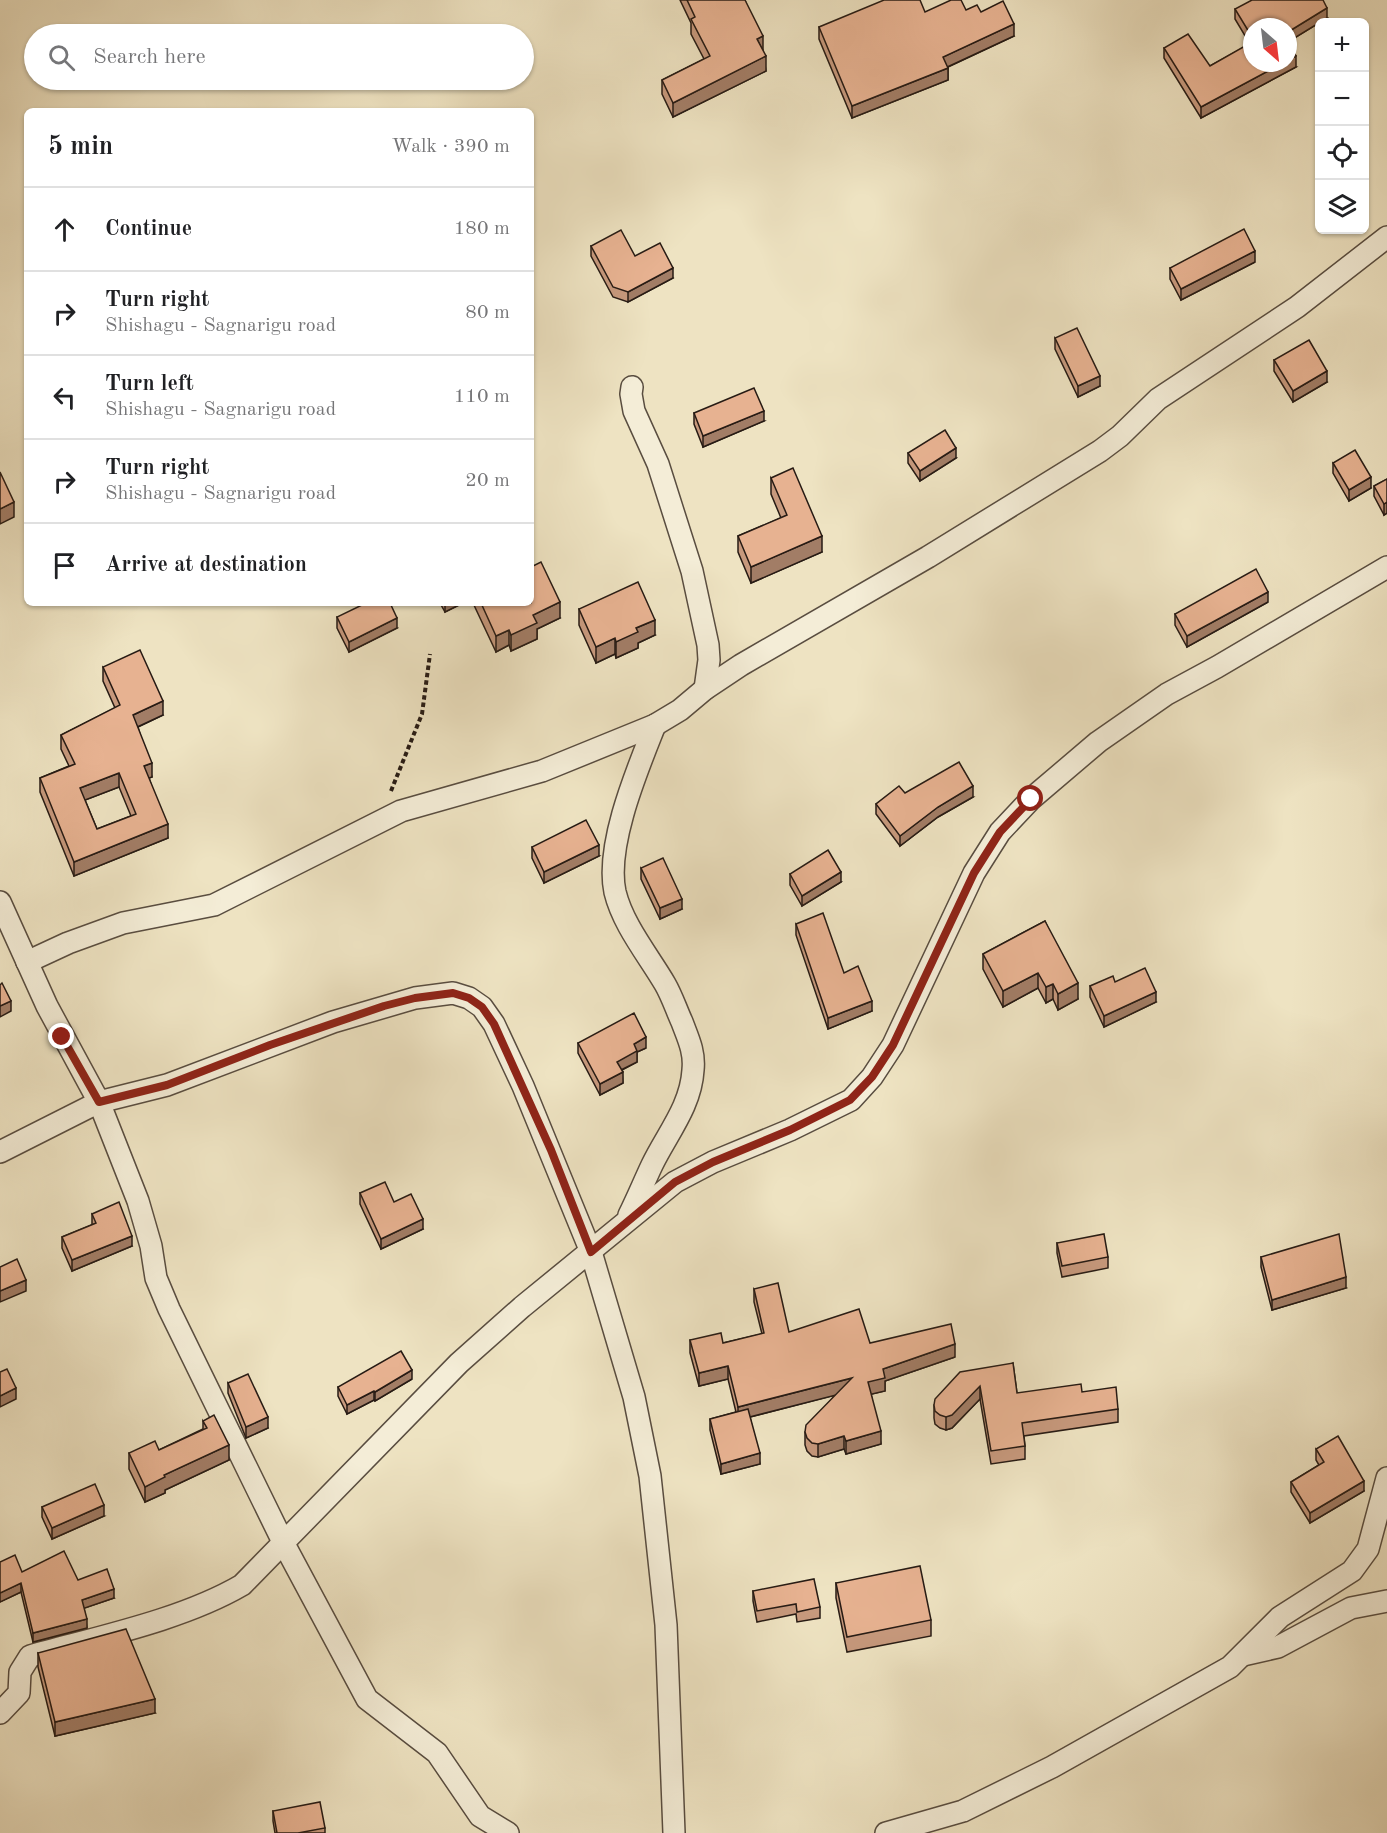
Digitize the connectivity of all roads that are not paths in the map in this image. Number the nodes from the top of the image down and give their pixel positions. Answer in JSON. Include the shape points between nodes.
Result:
{"nodes":[{"id":1,"x":1387,"y":237,"type":"edge"},
{"id":2,"x":633,"y":387,"type":"dead end"},
{"id":3,"x":1387,"y":567,"type":"edge"},
{"id":4,"x":705,"y":689,"type":"junction"},
{"id":5,"x":655,"y":725,"type":"junction"},
{"id":6,"x":0,"y":902,"type":"edge"},
{"id":7,"x":27,"y":962,"type":"junction"},
{"id":8,"x":99,"y":1102,"type":"junction"},
{"id":9,"x":0,"y":1152,"type":"edge"},
{"id":10,"x":627,"y":1221,"type":"junction"},
{"id":11,"x":591,"y":1252,"type":"junction"},
{"id":12,"x":1387,"y":1478,"type":"edge"},
{"id":13,"x":284,"y":1544,"type":"junction"},
{"id":14,"x":1387,"y":1601,"type":"edge"},
{"id":15,"x":1243,"y":1655,"type":"junction"},
{"id":16,"x":0,"y":1713,"type":"edge"},
{"id":17,"x":508,"y":1833,"type":"edge"},
{"id":18,"x":674,"y":1833,"type":"edge"},
{"id":19,"x":886,"y":1833,"type":"edge"}],
"edges":[{"from":1,"to":4,"type":"street","via":[[1297,307],[1158,399],[1100,452]]},
{"from":2,"to":4,"type":"street","via":[[634,411],[658,464],[692,571],[708,645]]},
{"from":3,"to":10,"type":"street","via":[[1167,693],[1098,742],[1031,799],[1000,832],[974,873],[893,1045],[872,1077],[850,1100],[675,1182]]},
{"from":4,"to":5,"type":"street"},
{"from":5,"to":7,"type":"street","via":[[542,771],[401,811],[214,905],[123,923]]},
{"from":5,"to":10,"type":"street","via":[[630,788],[616,845],[615,891],[621,910],[667,987],[694,1057],[691,1087],[683,1110]]},
{"from":6,"to":7,"type":"street"},
{"from":7,"to":8,"type":"street","via":[[62,1037]]},
{"from":8,"to":9,"type":"street"},
{"from":8,"to":11,"type":"street","via":[[167,1085],[384,1006],[453,993],[482,1007],[494,1024],[551,1150]]},
{"from":8,"to":13,"type":"street","via":[[138,1201],[156,1278],[169,1310]]},
{"from":10,"to":11,"type":"street"},
{"from":11,"to":13,"type":"street","via":[[459,1363]]},
{"from":11,"to":18,"type":"street","via":[[634,1397],[650,1476],[666,1625]]},
{"from":12,"to":15,"type":"street","via":[[1368,1549],[1352,1571],[1280,1617]]},
{"from":13,"to":16,"type":"street","via":[[242,1585],[223,1597],[179,1614],[30,1656],[20,1671],[19,1693]]},
{"from":13,"to":17,"type":"street","via":[[367,1699],[437,1753],[480,1816]]},
{"from":14,"to":15,"type":"street","via":[[1352,1608],[1278,1647]]},
{"from":15,"to":19,"type":"street","via":[[1052,1767],[963,1811]]}]}
